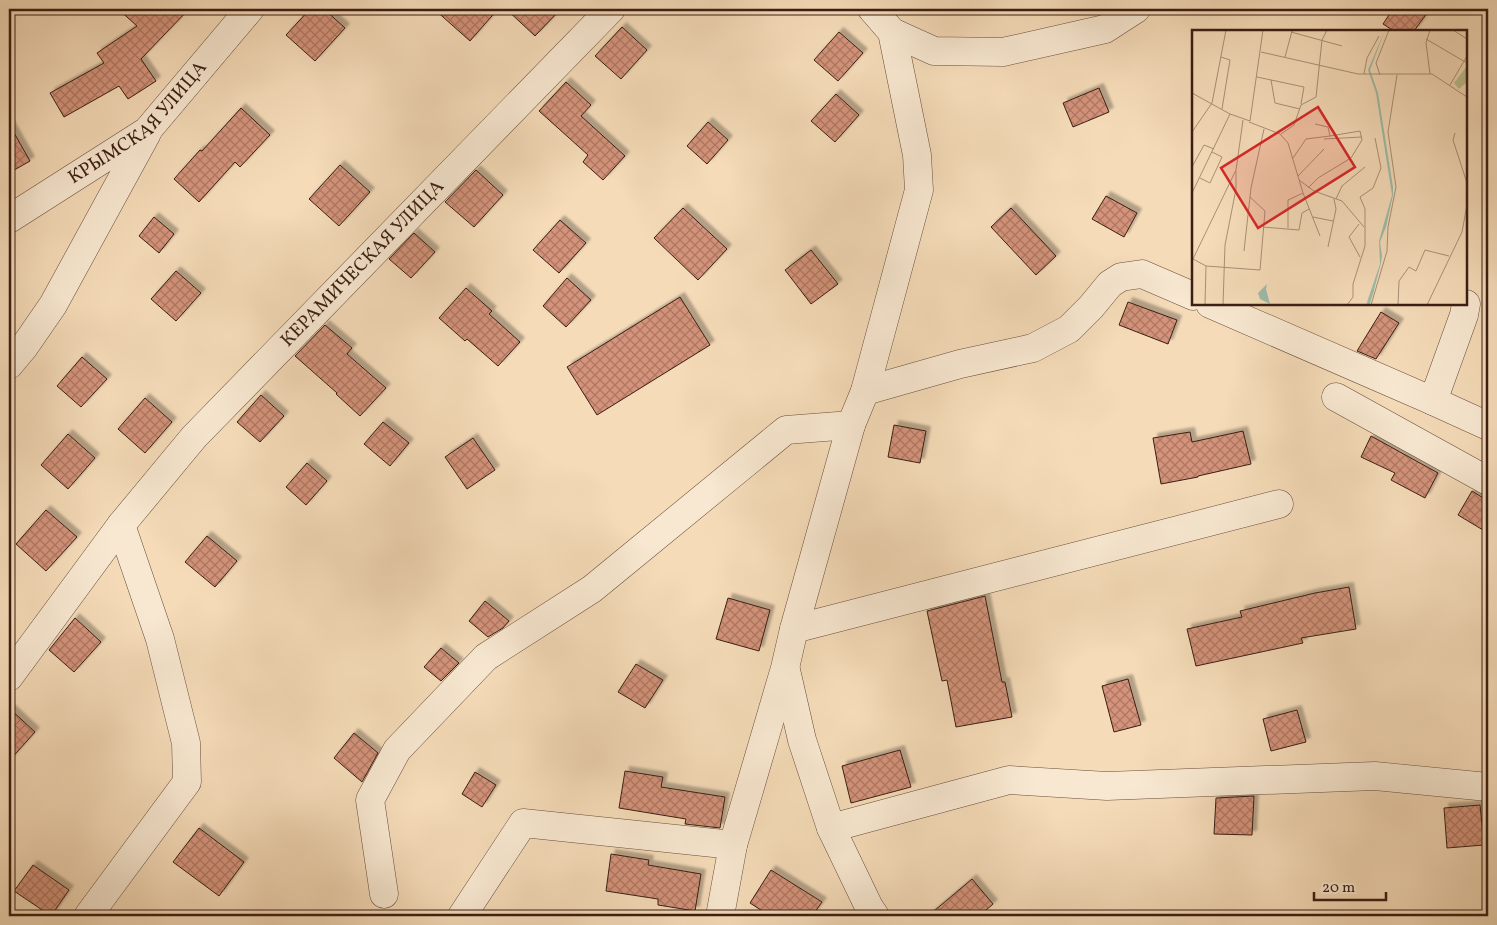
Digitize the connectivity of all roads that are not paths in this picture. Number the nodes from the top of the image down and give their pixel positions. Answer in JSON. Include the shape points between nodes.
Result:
{"nodes":[{"id":1,"x":250,"y":9,"type":"edge"},
{"id":2,"x":612,"y":9,"type":"edge"},
{"id":3,"x":1136,"y":9,"type":"edge"},
{"id":4,"x":886,"y":18,"type":"edge"},
{"id":5,"x":147,"y":132,"type":"junction"},
{"id":6,"x":9,"y":219,"type":"edge"},
{"id":7,"x":1192,"y":296,"type":"edge"},
{"id":8,"x":1212,"y":305,"type":"edge"},
{"id":9,"x":1466,"y":305,"type":"edge"},
{"id":10,"x":9,"y":365,"type":"edge"},
{"id":11,"x":865,"y":391,"type":"junction"},
{"id":12,"x":1336,"y":397,"type":"dead end"},
{"id":13,"x":1433,"y":401,"type":"junction"},
{"id":14,"x":851,"y":425,"type":"junction"},
{"id":15,"x":1488,"y":426,"type":"edge"},
{"id":16,"x":1488,"y":481,"type":"edge"},
{"id":17,"x":1279,"y":504,"type":"dead end"},
{"id":18,"x":121,"y":525,"type":"junction"},
{"id":19,"x":794,"y":629,"type":"junction"},
{"id":20,"x":785,"y":668,"type":"junction"},
{"id":21,"x":9,"y":676,"type":"edge"},
{"id":22,"x":1488,"y":787,"type":"edge"},
{"id":23,"x":831,"y":828,"type":"junction"},
{"id":24,"x":733,"y":845,"type":"junction"},
{"id":25,"x":384,"y":894,"type":"dead end"},
{"id":26,"x":88,"y":916,"type":"edge"},
{"id":27,"x":462,"y":916,"type":"edge"},
{"id":28,"x":720,"y":916,"type":"edge"},
{"id":29,"x":875,"y":916,"type":"edge"}],
"edges":[{"from":1,"to":5,"type":"street","name":"КРЫМСКАЯ УЛИЦА"},
{"from":2,"to":18,"type":"street","name":"КЕРАМИЧЕСКАЯ УЛИЦА","via":[[194,437]]},
{"from":3,"to":4,"type":"street","via":[[1105,29],[1003,52],[934,51]]},
{"from":4,"to":11,"type":"street","via":[[917,155],[919,190]]},
{"from":5,"to":6,"type":"street","name":"КРЫМСКАЯ УЛИЦА"},
{"from":5,"to":10,"type":"street","via":[[53,305]]},
{"from":7,"to":11,"type":"street","via":[[1142,274],[1121,277],[1110,284],[1069,329],[1033,348],[960,364]]},
{"from":8,"to":13,"type":"street"},
{"from":9,"to":13,"type":"street"},
{"from":11,"to":14,"type":"street"},
{"from":12,"to":16,"type":"street"},
{"from":13,"to":15,"type":"street"},
{"from":14,"to":19,"type":"street"},
{"from":14,"to":25,"type":"street","via":[[786,430],[592,589],[486,657],[398,750],[370,800]]},
{"from":17,"to":19,"type":"street"},
{"from":18,"to":21,"type":"street","name":"КЕРАМИЧЕСКАЯ УЛИЦА"},
{"from":18,"to":26,"type":"street","via":[[160,639],[186,743],[187,782]]},
{"from":19,"to":20,"type":"street"},
{"from":20,"to":23,"type":"street","via":[[802,740]]},
{"from":20,"to":24,"type":"street"},
{"from":22,"to":23,"type":"street","via":[[1374,776],[1107,786],[1009,780]]},
{"from":23,"to":29,"type":"street"},
{"from":24,"to":27,"type":"street","via":[[523,823]]},
{"from":24,"to":28,"type":"street"}]}
